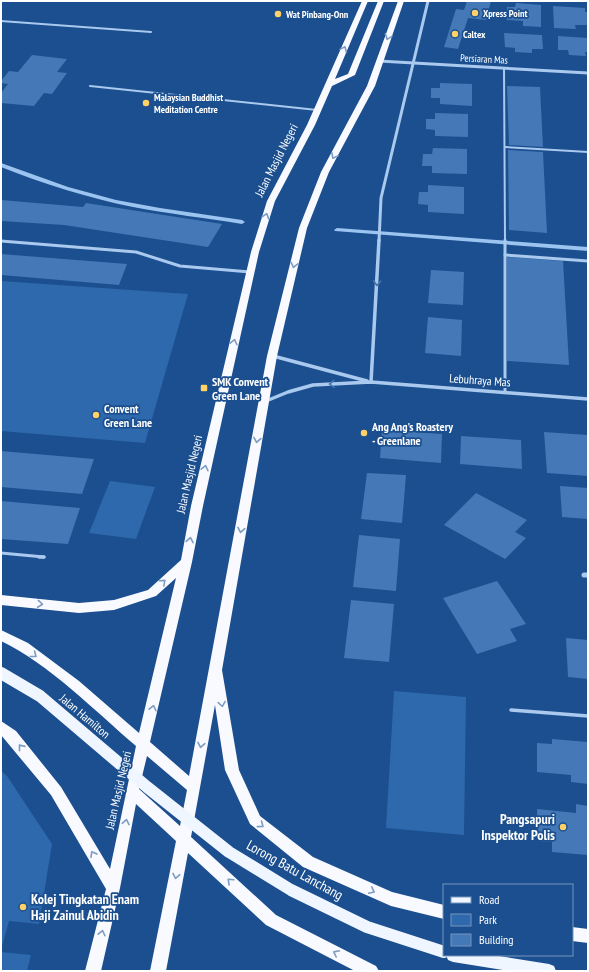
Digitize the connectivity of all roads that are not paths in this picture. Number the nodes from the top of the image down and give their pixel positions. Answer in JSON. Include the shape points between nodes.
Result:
{"nodes":[{"id":1,"x":365,"y":1,"type":"edge"},
{"id":2,"x":381,"y":1,"type":"edge"},
{"id":3,"x":401,"y":1,"type":"edge"},
{"id":4,"x":428,"y":1,"type":"edge"},
{"id":5,"x":1,"y":21,"type":"edge"},
{"id":6,"x":151,"y":32,"type":"dead end"},
{"id":7,"x":379,"y":61,"type":"junction"},
{"id":8,"x":412,"y":63,"type":"junction"},
{"id":9,"x":504,"y":68,"type":"junction"},
{"id":10,"x":588,"y":74,"type":"edge"},
{"id":11,"x":328,"y":85,"type":"junction"},
{"id":12,"x":90,"y":86,"type":"dead end"},
{"id":13,"x":317,"y":110,"type":"junction"},
{"id":14,"x":505,"y":147,"type":"junction"},
{"id":15,"x":588,"y":152,"type":"edge"},
{"id":16,"x":1,"y":241,"type":"edge"},
{"id":17,"x":505,"y":253,"type":"junction"},
{"id":18,"x":588,"y":261,"type":"edge"},
{"id":19,"x":250,"y":272,"type":"junction"},
{"id":20,"x":272,"y":356,"type":"junction"},
{"id":21,"x":371,"y":382,"type":"junction"},
{"id":22,"x":505,"y":392,"type":"junction"},
{"id":23,"x":588,"y":399,"type":"edge"},
{"id":24,"x":264,"y":402,"type":"junction"},
{"id":25,"x":1,"y":553,"type":"edge"},
{"id":26,"x":44,"y":557,"type":"dead end"},
{"id":27,"x":186,"y":562,"type":"junction"},
{"id":28,"x":1,"y":600,"type":"edge"},
{"id":29,"x":1,"y":635,"type":"edge"},
{"id":30,"x":216,"y":666,"type":"junction"},
{"id":31,"x":1,"y":673,"type":"edge"},
{"id":32,"x":510,"y":710,"type":"dead end"},
{"id":33,"x":588,"y":716,"type":"edge"},
{"id":34,"x":1,"y":727,"type":"edge"},
{"id":35,"x":144,"y":746,"type":"junction"},
{"id":36,"x":147,"y":787,"type":"joint"},
{"id":37,"x":194,"y":788,"type":"junction"},
{"id":38,"x":132,"y":791,"type":"junction"},
{"id":39,"x":183,"y":838,"type":"junction"},
{"id":40,"x":113,"y":888,"type":"junction"},
{"id":41,"x":443,"y":912,"type":"edge"},
{"id":42,"x":573,"y":934,"type":"edge"},
{"id":43,"x":588,"y":936,"type":"edge"},
{"id":44,"x":443,"y":952,"type":"edge"},
{"id":45,"x":459,"y":956,"type":"edge"},
{"id":46,"x":93,"y":971,"type":"edge"},
{"id":47,"x":158,"y":971,"type":"edge"},
{"id":48,"x":371,"y":971,"type":"edge"},
{"id":49,"x":549,"y":971,"type":"edge"}],
"edges":[{"from":11,"to":1,"type":"highway","name":"Jalan Masjid Negeri","one_way":true},
{"from":2,"to":11,"type":"highway","via":[[351,75]]},
{"from":3,"to":7,"type":"highway","one_way":true},
{"from":4,"to":8,"type":"street"},
{"from":5,"to":6,"type":"lane"},
{"from":7,"to":8,"type":"street","name":"Persiaran Mas"},
{"from":7,"to":20,"type":"highway","one_way":true,"via":[[371,86],[325,172],[312,202],[303,228]]},
{"from":8,"to":9,"type":"street","name":"Persiaran Mas"},
{"from":8,"to":21,"type":"street","one_way":true,"via":[[381,198]]},
{"from":9,"to":10,"type":"street","name":"Persiaran Mas"},
{"from":9,"to":14,"type":"lane"},
{"from":11,"to":13,"type":"highway","name":"Jalan Masjid Negeri"},
{"from":12,"to":13,"type":"lane"},
{"from":19,"to":13,"type":"highway","name":"Jalan Masjid Negeri","one_way":true,"via":[[271,201]]},
{"from":14,"to":15,"type":"lane"},
{"from":14,"to":17,"type":"lane"},
{"from":16,"to":19,"type":"lane","via":[[136,252],[180,266]]},
{"from":17,"to":18,"type":"lane"},
{"from":17,"to":22,"type":"lane"},
{"from":27,"to":19,"type":"highway","name":"Jalan Masjid Negeri","one_way":true},
{"from":20,"to":21,"type":"street","name":"Lebuhraya Mas"},
{"from":20,"to":24,"type":"highway"},
{"from":21,"to":22,"type":"street","name":"Lebuhraya Mas"},
{"from":21,"to":24,"type":"street","name":"Lebuhraya Mas","one_way":true,"via":[[313,385]]},
{"from":22,"to":23,"type":"street","name":"Lebuhraya Mas"},
{"from":24,"to":30,"type":"highway","one_way":true},
{"from":25,"to":26,"type":"lane"},
{"from":28,"to":27,"type":"highway","one_way":true,"via":[[79,608],[114,605],[152,593]]},
{"from":35,"to":27,"type":"highway","name":"Jalan Masjid Negeri","one_way":true},
{"from":29,"to":35,"type":"highway","one_way":true,"via":[[24,646],[68,680]]},
{"from":30,"to":37,"type":"highway","one_way":true},
{"from":30,"to":41,"type":"highway","one_way":true,"via":[[232,770],[255,820],[308,862],[391,899]]},
{"from":31,"to":36,"type":"main road","name":"Jalan Hamilton","bridge":true,"via":[[40,696]]},
{"from":32,"to":33,"type":"lane"},
{"from":40,"to":34,"type":"highway","one_way":true,"via":[[56,791],[11,735]]},
{"from":35,"to":37,"type":"highway"},
{"from":35,"to":38,"type":"highway","name":"Jalan Masjid Negeri"},
{"from":36,"to":44,"type":"main road","name":"Lorong Batu Lanchang","bridge":true,"via":[[229,852],[291,890],[367,927]]},
{"from":37,"to":39,"type":"highway"},
{"from":38,"to":39,"type":"highway"},
{"from":40,"to":38,"type":"highway","name":"Jalan Masjid Negeri","one_way":true},
{"from":39,"to":47,"type":"highway","one_way":true},
{"from":48,"to":39,"type":"highway","one_way":true,"via":[[271,920]]},
{"from":46,"to":40,"type":"highway","name":"Jalan Masjid Negeri","one_way":true},
{"from":42,"to":43,"type":"highway"},
{"from":45,"to":49,"type":"main road"}]}
